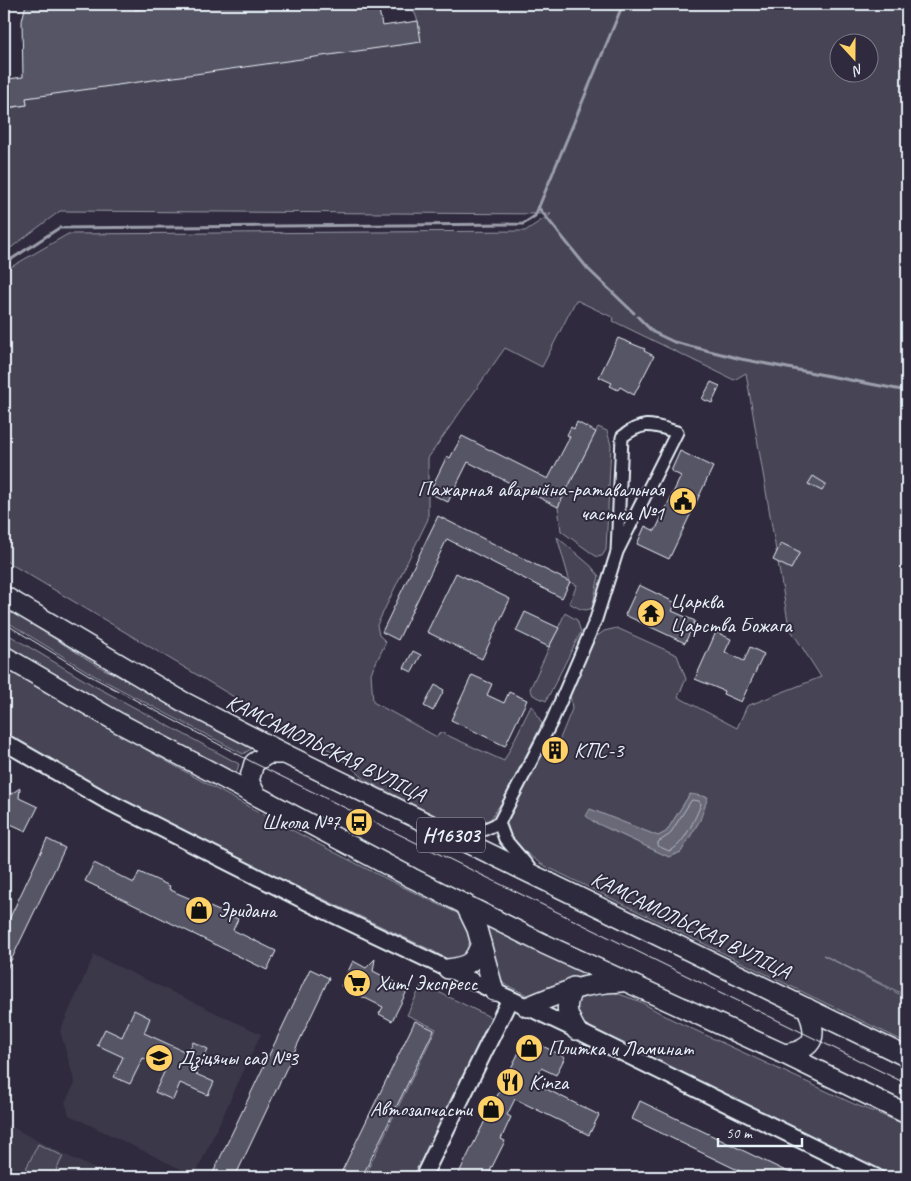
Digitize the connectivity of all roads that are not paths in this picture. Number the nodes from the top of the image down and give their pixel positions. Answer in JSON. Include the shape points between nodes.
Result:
{"nodes":[{"id":1,"x":617,"y":552,"type":"junction"},
{"id":2,"x":4,"y":596,"type":"edge"},
{"id":3,"x":4,"y":656,"type":"edge"},
{"id":4,"x":4,"y":742,"type":"edge"},
{"id":5,"x":285,"y":754,"type":"junction"},
{"id":6,"x":256,"y":795,"type":"junction"},
{"id":7,"x":499,"y":823,"type":"junction"},
{"id":8,"x":451,"y":834,"type":"junction"},
{"id":9,"x":537,"y":875,"type":"junction"},
{"id":10,"x":466,"y":904,"type":"junction"},
{"id":11,"x":481,"y":942,"type":"junction"},
{"id":12,"x":448,"y":969,"type":"junction"},
{"id":13,"x":628,"y":982,"type":"junction"},
{"id":14,"x":573,"y":988,"type":"junction"},
{"id":15,"x":510,"y":999,"type":"junction"},
{"id":16,"x":807,"y":1008,"type":"junction"},
{"id":17,"x":576,"y":1030,"type":"junction"},
{"id":18,"x":784,"y":1054,"type":"junction"},
{"id":19,"x":907,"y":1057,"type":"edge"},
{"id":20,"x":907,"y":1114,"type":"edge"},
{"id":21,"x":423,"y":1177,"type":"edge"},
{"id":22,"x":876,"y":1177,"type":"edge"}],
"edges":[{"from":1,"to":1,"type":"street","via":[[651,483],[677,432],[636,426],[622,437]]},
{"from":1,"to":7,"type":"street","via":[[589,636],[552,721]]},
{"from":2,"to":5,"type":"main road","name":"КАМСАМОЛЬСКАЯ ВУЛІЦА","number":"Н16303","via":[[182,701]]},
{"from":3,"to":6,"type":"main road","number":"Н16303","via":[[120,723]]},
{"from":4,"to":12,"type":"street","via":[[105,800]]},
{"from":5,"to":6,"type":"main road","via":[[268,754],[254,763],[249,781]]},
{"from":5,"to":8,"type":"main road","name":"КАМСАМОЛЬСКАЯ ВУЛІЦА","number":"Н16303"},
{"from":6,"to":10,"type":"main road","number":"Н16303"},
{"from":7,"to":8,"type":"street","via":[[474,834]]},
{"from":7,"to":9,"type":"street","via":[[505,839],[518,857]]},
{"from":8,"to":9,"type":"main road","name":"КАМСАМОЛЬСКАЯ ВУЛІЦА","number":"Н16303"},
{"from":9,"to":16,"type":"main road","name":"КАМСАМОЛЬСКАЯ ВУЛІЦА","number":"Н16303"},
{"from":10,"to":11,"type":"main road"},
{"from":10,"to":13,"type":"main road","number":"Н16303"},
{"from":11,"to":12,"type":"main road","via":[[476,956],[465,966]]},
{"from":11,"to":15,"type":"main road"},
{"from":12,"to":15,"type":"street"},
{"from":13,"to":14,"type":"main road","via":[[597,982]]},
{"from":13,"to":18,"type":"main road","number":"Н16303"},
{"from":14,"to":15,"type":"main road"},
{"from":14,"to":17,"type":"main road","via":[[566,1014]]},
{"from":15,"to":17,"type":"street"},
{"from":15,"to":21,"type":"street"},
{"from":16,"to":18,"type":"main road","via":[[814,1025],[813,1039],[802,1051]]},
{"from":16,"to":19,"type":"main road","name":"КАМСАМОЛЬСКАЯ ВУЛІЦА","number":"Н16303"},
{"from":17,"to":22,"type":"street"},
{"from":18,"to":20,"type":"main road","number":"Н16303"}]}
